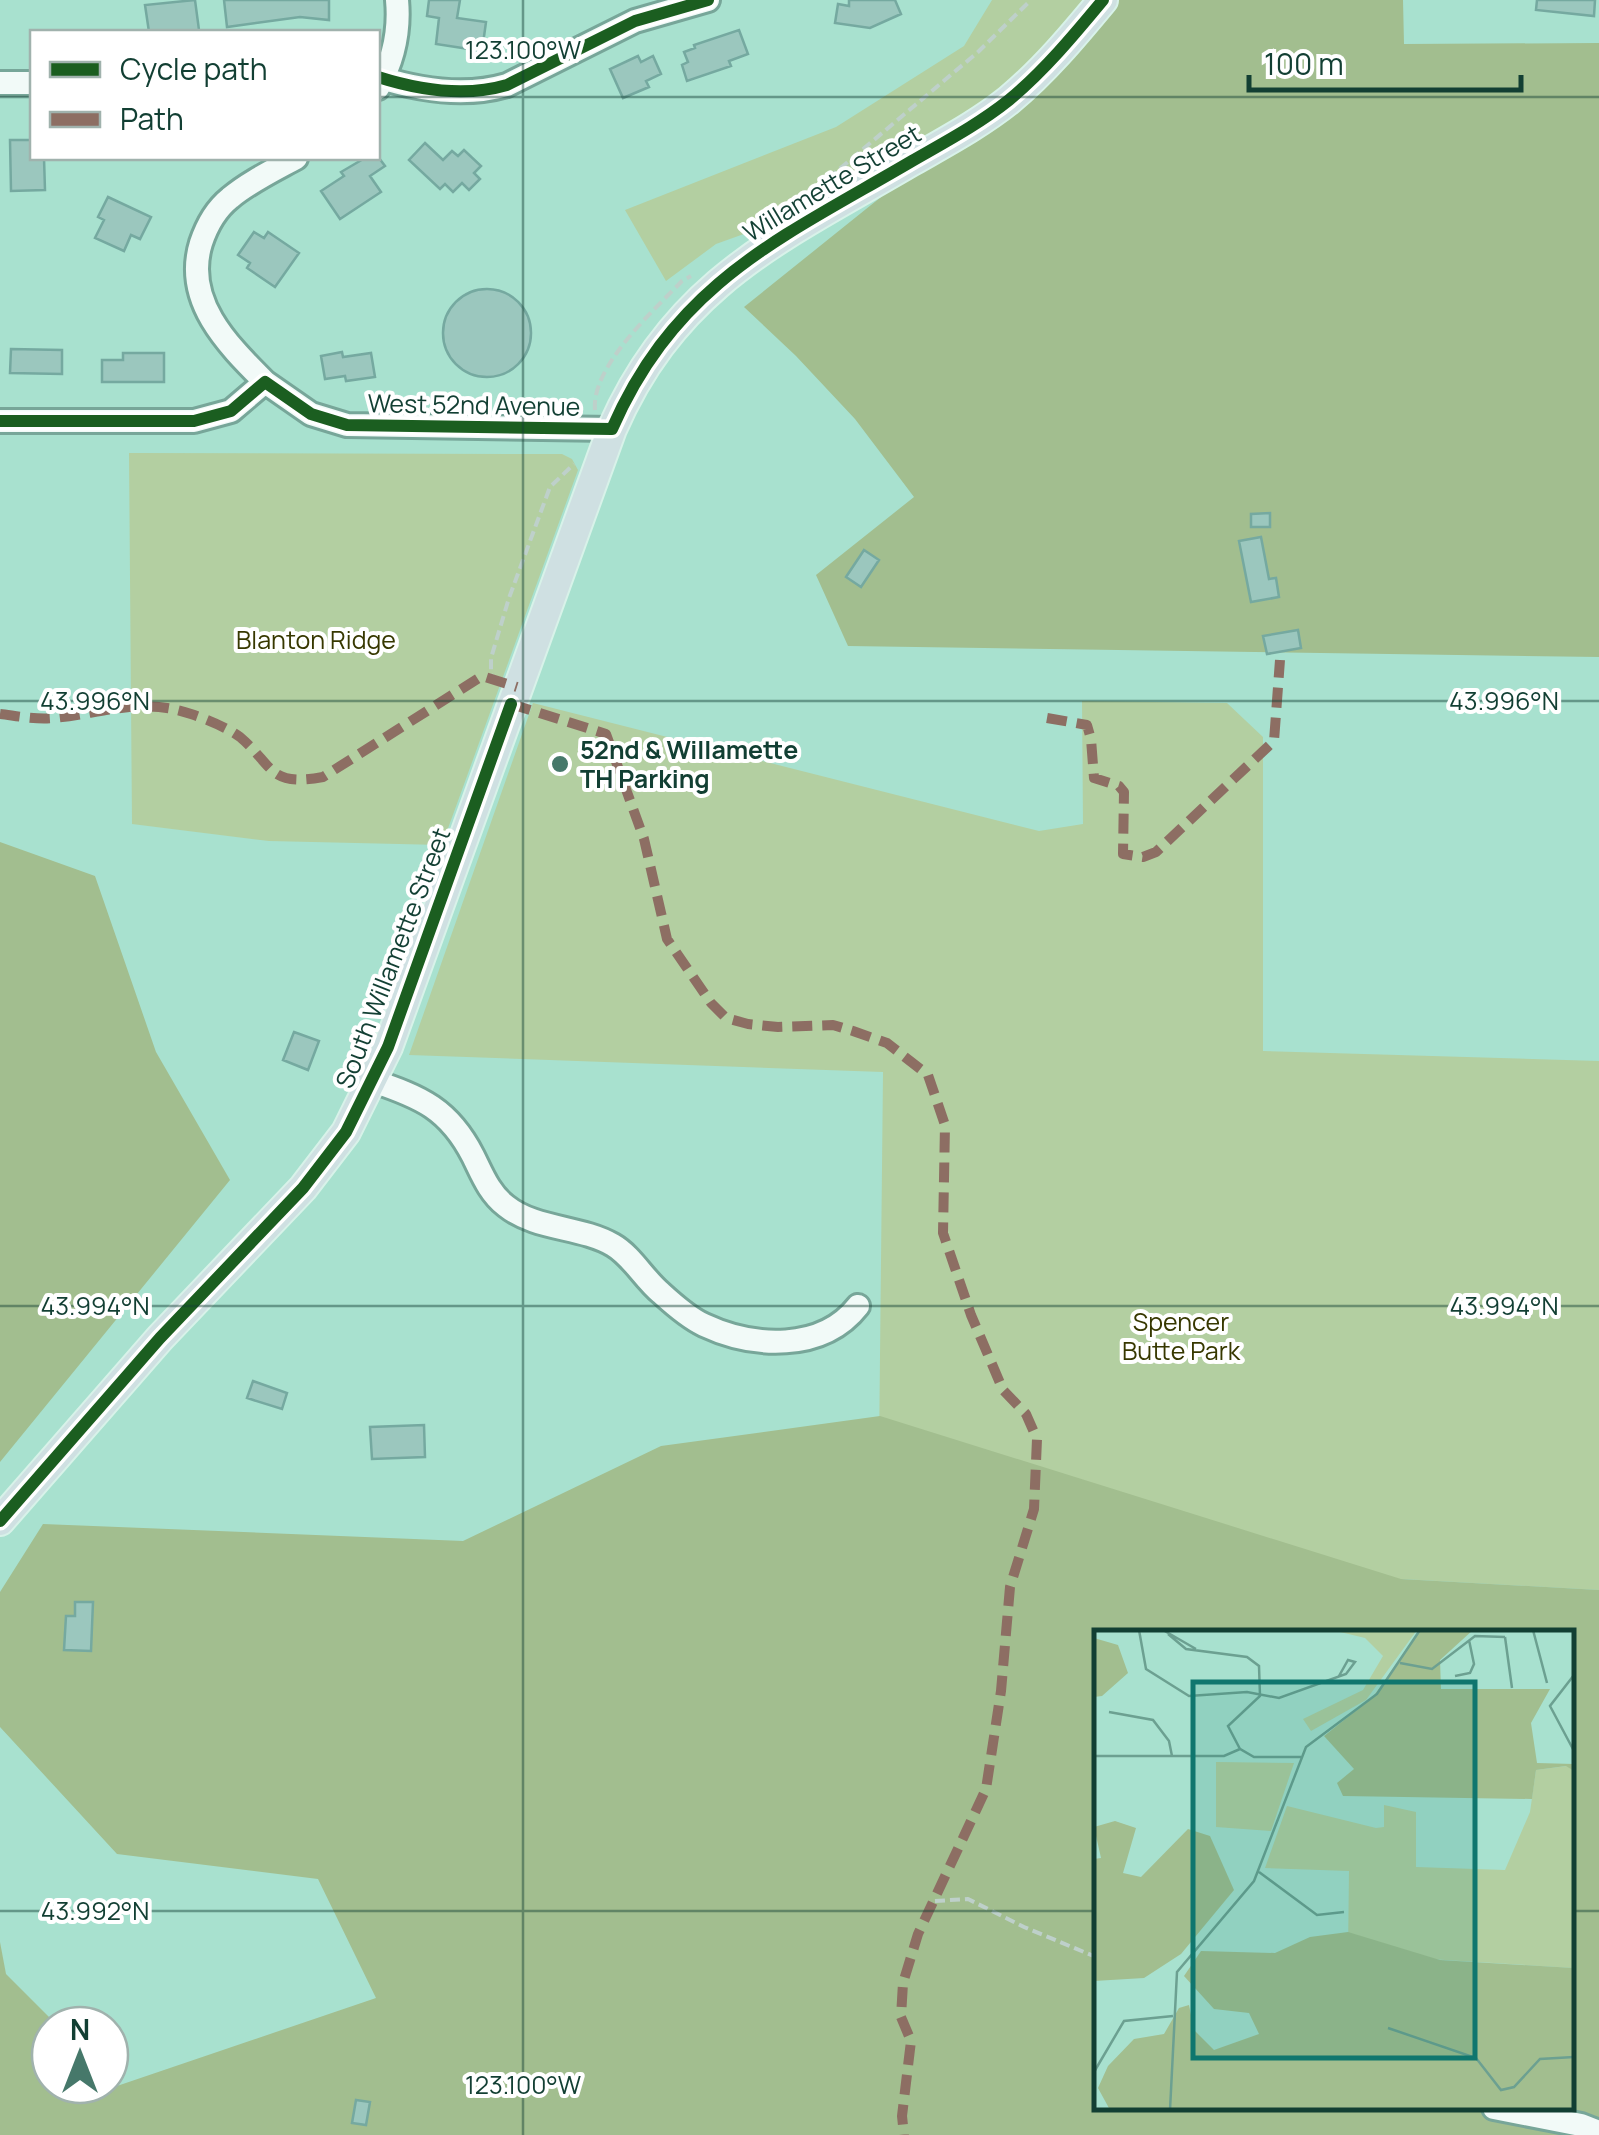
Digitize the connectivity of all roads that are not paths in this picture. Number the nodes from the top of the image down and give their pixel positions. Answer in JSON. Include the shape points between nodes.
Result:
{"nodes":[{"id":1,"x":397,"y":0,"type":"edge"},
{"id":2,"x":708,"y":0,"type":"edge"},
{"id":3,"x":1103,"y":0,"type":"edge"},
{"id":4,"x":380,"y":78,"type":"edge"},
{"id":5,"x":380,"y":81,"type":"edge"},
{"id":6,"x":0,"y":82,"type":"edge"},
{"id":7,"x":30,"y":83,"type":"edge"},
{"id":8,"x":293,"y":160,"type":"edge"},
{"id":9,"x":265,"y":382,"type":"junction"},
{"id":10,"x":0,"y":421,"type":"edge"},
{"id":11,"x":612,"y":429,"type":"junction"},
{"id":12,"x":512,"y":704,"type":"joint"},
{"id":13,"x":373,"y":1081,"type":"junction"},
{"id":14,"x":858,"y":1306,"type":"dead end"},
{"id":15,"x":0,"y":1521,"type":"edge"},
{"id":16,"x":1504,"y":2110,"type":"edge"},
{"id":17,"x":1599,"y":2132,"type":"edge"}],
"edges":[{"from":1,"to":4,"type":"street","via":[[398,32]]},
{"from":2,"to":5,"type":"street","via":[[635,21],[486,91]]},
{"from":3,"to":11,"type":"main road","name":"Willamette Street","via":[[1008,100],[719,280],[640,371]]},
{"from":6,"to":7,"type":"street"},
{"from":8,"to":9,"type":"street","name":"West 52nd Avenue","via":[[228,199],[208,223],[198,252],[198,282],[209,315]]},
{"from":9,"to":10,"type":"street","via":[[231,410],[194,421]]},
{"from":9,"to":11,"type":"street","name":"West 52nd Avenue","via":[[310,414],[347,426]]},
{"from":11,"to":12,"type":"main road","name":"Willamette Street"},
{"from":12,"to":13,"type":"main road","name":"South Willamette Street"},
{"from":13,"to":14,"type":"street","via":[[442,1111],[466,1140],[489,1188],[517,1214],[613,1245],[703,1325],[762,1342],[794,1342],[845,1322]]},
{"from":13,"to":15,"type":"main road","name":"South Willamette Street","via":[[346,1132],[302,1188]]},
{"from":16,"to":17,"type":"street"}]}
